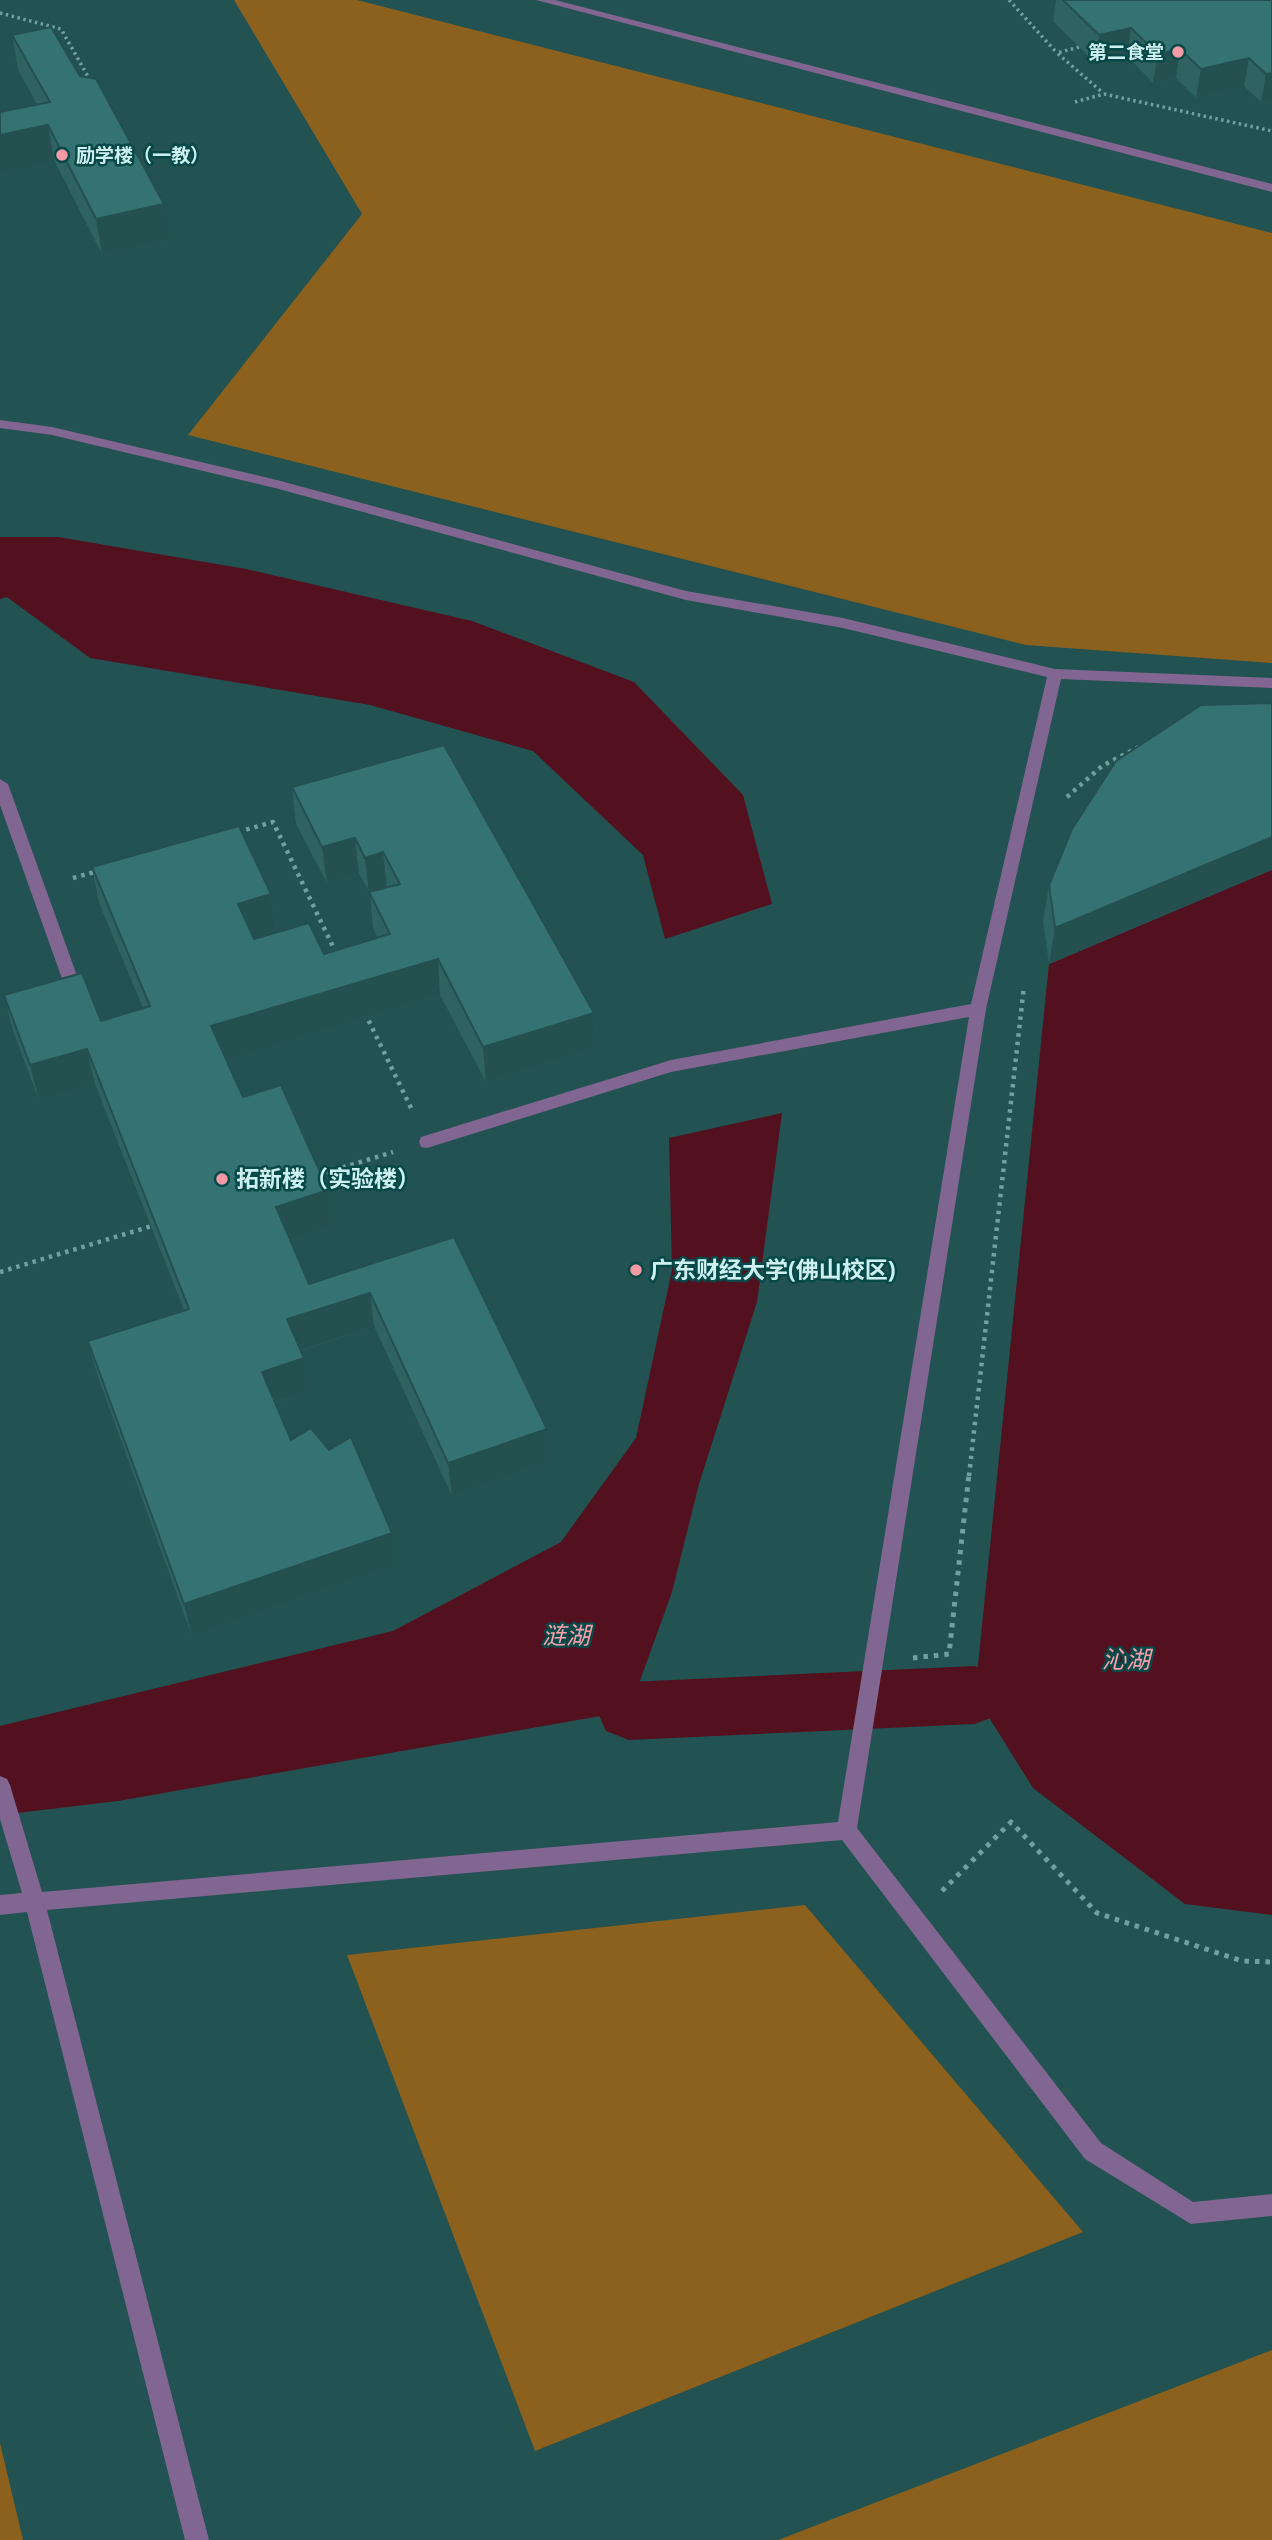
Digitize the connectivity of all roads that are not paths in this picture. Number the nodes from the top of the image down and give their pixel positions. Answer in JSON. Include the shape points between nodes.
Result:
{"nodes":[{"id":1,"x":542,"y":0,"type":"edge"},
{"id":2,"x":1272,"y":188,"type":"edge"},
{"id":3,"x":0,"y":424,"type":"edge"},
{"id":4,"x":1055,"y":674,"type":"junction"},
{"id":5,"x":1272,"y":683,"type":"edge"},
{"id":6,"x":0,"y":784,"type":"edge"},
{"id":7,"x":73,"y":986,"type":"edge"},
{"id":8,"x":978,"y":1009,"type":"junction"},
{"id":9,"x":427,"y":1142,"type":"road end"},
{"id":10,"x":0,"y":1784,"type":"edge"},
{"id":11,"x":848,"y":1826,"type":"junction"},
{"id":12,"x":35,"y":1902,"type":"junction"},
{"id":13,"x":0,"y":1905,"type":"edge"},
{"id":14,"x":1272,"y":2205,"type":"edge"},
{"id":15,"x":197,"y":2540,"type":"edge"}],
"edges":[{"from":1,"to":2,"type":"street"},
{"from":3,"to":4,"type":"street","via":[[52,431],[277,484],[686,594],[843,623]]},
{"from":4,"to":5,"type":"street"},
{"from":4,"to":8,"type":"street"},
{"from":6,"to":7,"type":"street"},
{"from":8,"to":9,"type":"street","via":[[671,1066]]},
{"from":8,"to":11,"type":"street"},
{"from":10,"to":12,"type":"street"},
{"from":11,"to":12,"type":"street"},
{"from":11,"to":14,"type":"street","via":[[1093,2151],[1191,2213]]},
{"from":12,"to":13,"type":"street"},
{"from":12,"to":15,"type":"street"}]}
